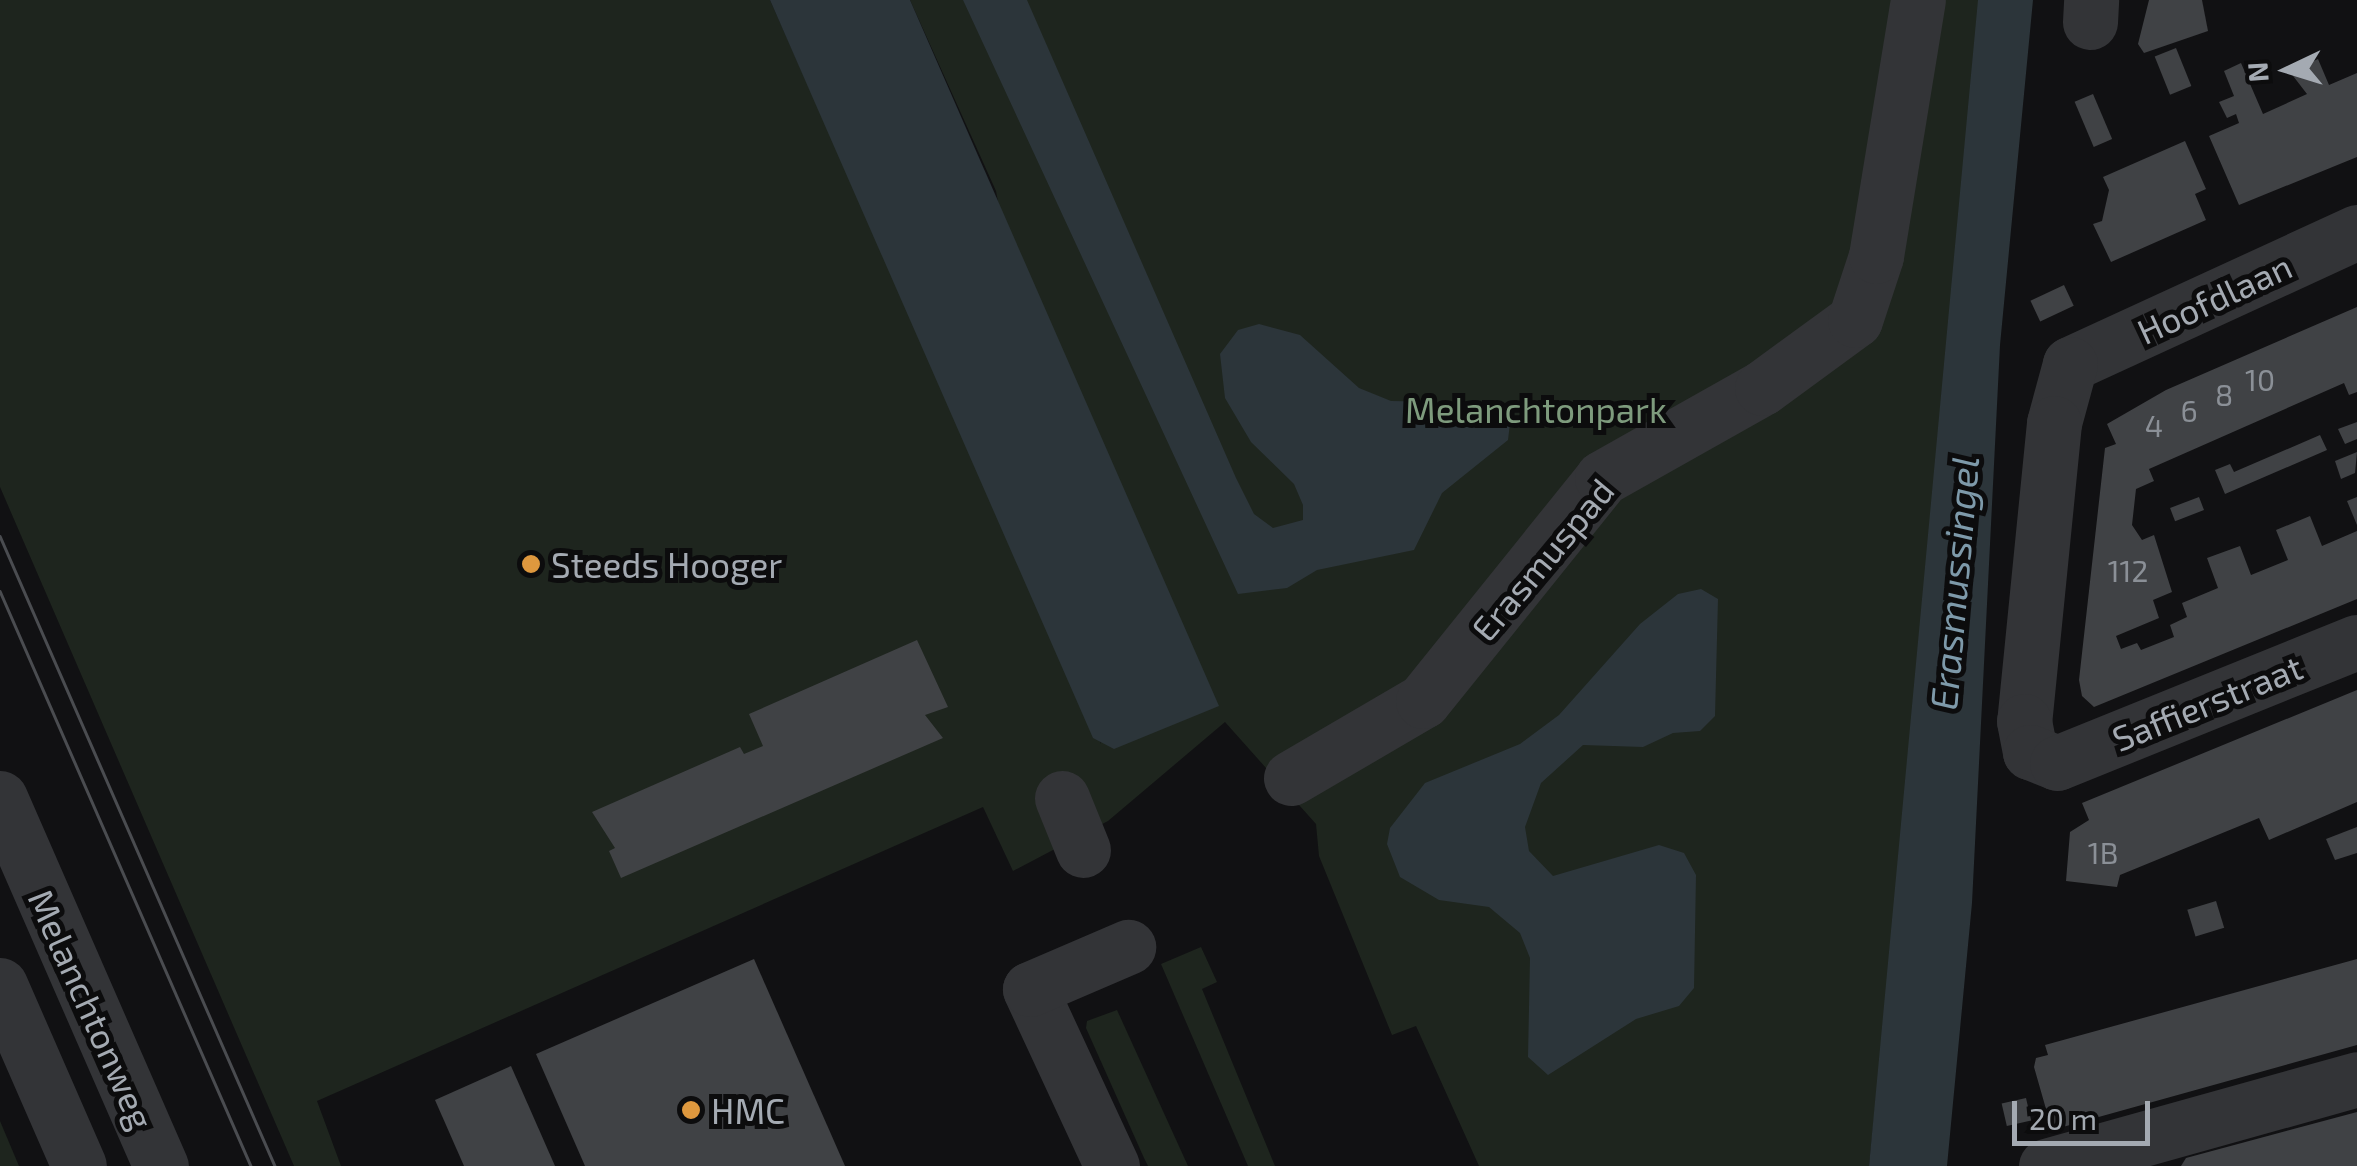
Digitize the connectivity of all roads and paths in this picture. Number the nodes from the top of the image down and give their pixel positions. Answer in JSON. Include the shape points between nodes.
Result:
{"nodes":[{"id":1,"x":1918,"y":0,"type":"edge"},
{"id":2,"x":2357,"y":232,"type":"edge"},
{"id":3,"x":2357,"y":642,"type":"edge"},
{"id":4,"x":2057,"y":763,"type":"joint"},
{"id":5,"x":1291,"y":778,"type":"dead end"},
{"id":6,"x":0,"y":798,"type":"edge"},
{"id":7,"x":1062,"y":798,"type":"dead end"},
{"id":8,"x":1083,"y":850,"type":"dead end"},
{"id":9,"x":1128,"y":947,"type":"dead end"},
{"id":10,"x":0,"y":985,"type":"edge"},
{"id":11,"x":2357,"y":1079,"type":"edge"},
{"id":12,"x":79,"y":1166,"type":"edge"},
{"id":13,"x":161,"y":1166,"type":"edge"},
{"id":14,"x":1112,"y":1166,"type":"edge"},
{"id":15,"x":2046,"y":1166,"type":"edge"}],
"edges":[{"from":1,"to":5,"type":"street","name":"Erasmuspad","via":[[1876,256],[1854,320],[1762,388],[1602,478],[1424,701]]},
{"from":2,"to":4,"type":"street","name":"Hoofdlaan","via":[[2070,364],[2054,423],[2024,721],[2030,752]]},
{"from":3,"to":4,"type":"street","name":"Saffierstraat"},
{"from":6,"to":13,"type":"street","name":"Melanchtonweg"},
{"from":7,"to":8,"type":"street"},
{"from":9,"to":14,"type":"street","via":[[1030,989]]},
{"from":10,"to":12,"type":"street"},
{"from":11,"to":15,"type":"street"}]}
